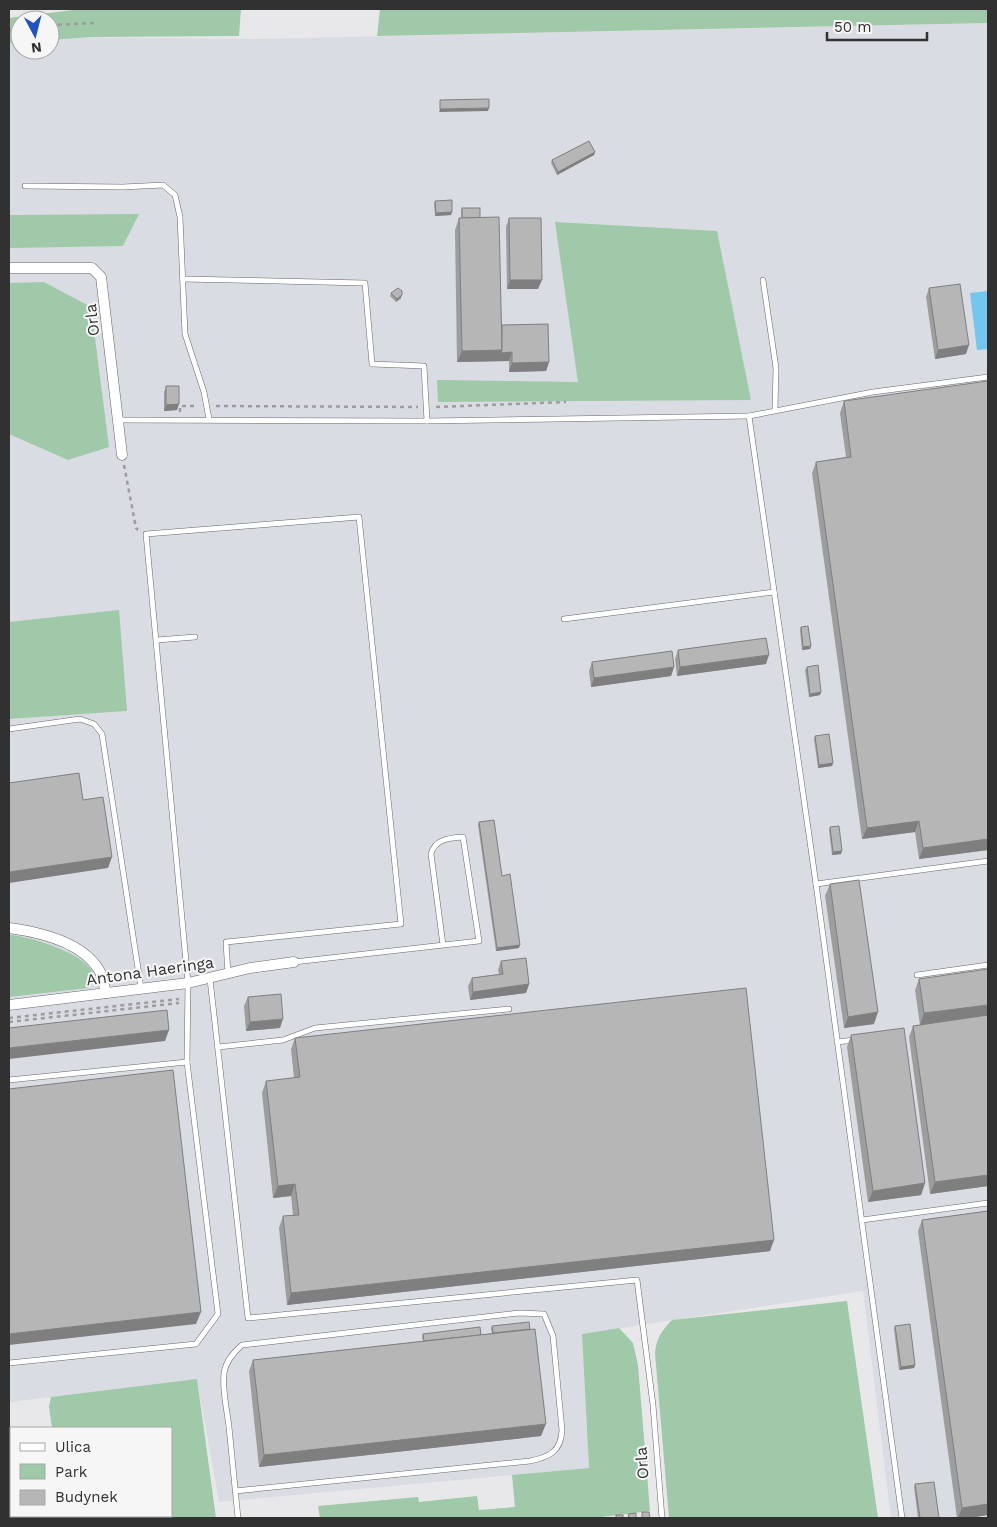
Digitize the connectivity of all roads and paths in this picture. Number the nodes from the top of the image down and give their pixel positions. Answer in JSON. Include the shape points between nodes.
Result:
{"nodes":[{"id":1,"x":96,"y":22,"type":"dead end"},
{"id":2,"x":60,"y":24,"type":"edge"},
{"id":3,"x":25,"y":186,"type":"dead end"},
{"id":4,"x":9,"y":268,"type":"edge"},
{"id":5,"x":183,"y":279,"type":"junction"},
{"id":6,"x":763,"y":280,"type":"dead end"},
{"id":7,"x":988,"y":377,"type":"edge"},
{"id":8,"x":566,"y":402,"type":"dead end"},
{"id":9,"x":208,"y":406,"type":"junction"},
{"id":10,"x":426,"y":407,"type":"junction"},
{"id":11,"x":775,"y":410,"type":"junction"},
{"id":12,"x":749,"y":416,"type":"junction"},
{"id":13,"x":180,"y":419,"type":"junction"},
{"id":14,"x":118,"y":420,"type":"junction"},
{"id":15,"x":209,"y":420,"type":"junction"},
{"id":16,"x":427,"y":420,"type":"junction"},
{"id":17,"x":122,"y":455,"type":"joint"},
{"id":18,"x":146,"y":534,"type":"junction"},
{"id":19,"x":774,"y":592,"type":"junction"},
{"id":20,"x":564,"y":619,"type":"dead end"},
{"id":21,"x":195,"y":637,"type":"dead end"},
{"id":22,"x":157,"y":640,"type":"junction"},
{"id":23,"x":9,"y":729,"type":"edge"},
{"id":24,"x":988,"y":861,"type":"edge"},
{"id":25,"x":816,"y":884,"type":"junction"},
{"id":26,"x":9,"y":928,"type":"edge"},
{"id":27,"x":443,"y":945,"type":"junction"},
{"id":28,"x":294,"y":962,"type":"joint"},
{"id":29,"x":988,"y":965,"type":"edge"},
{"id":30,"x":228,"y":974,"type":"junction"},
{"id":31,"x":917,"y":975,"type":"dead end"},
{"id":32,"x":210,"y":979,"type":"junction"},
{"id":33,"x":188,"y":983,"type":"junction"},
{"id":34,"x":141,"y":988,"type":"junction"},
{"id":35,"x":106,"y":993,"type":"junction"},
{"id":36,"x":188,"y":1000,"type":"junction"},
{"id":37,"x":9,"y":1005,"type":"edge"},
{"id":38,"x":509,"y":1009,"type":"dead end"},
{"id":39,"x":9,"y":1020,"type":"edge"},
{"id":40,"x":866,"y":1038,"type":"edge"},
{"id":41,"x":837,"y":1042,"type":"junction"},
{"id":42,"x":218,"y":1047,"type":"junction"},
{"id":43,"x":187,"y":1062,"type":"junction"},
{"id":44,"x":9,"y":1080,"type":"edge"},
{"id":45,"x":988,"y":1203,"type":"edge"},
{"id":46,"x":862,"y":1220,"type":"junction"},
{"id":47,"x":9,"y":1363,"type":"edge"},
{"id":48,"x":235,"y":1492,"type":"junction"},
{"id":49,"x":238,"y":1518,"type":"edge"},
{"id":50,"x":662,"y":1518,"type":"edge"},
{"id":51,"x":902,"y":1518,"type":"edge"}],
"edges":[{"from":1,"to":2,"type":"path"},
{"from":3,"to":5,"type":"lane","via":[[163,184],[175,195],[180,217]]},
{"from":4,"to":14,"type":"street","name":"Orla","via":[[92,268],[101,278]]},
{"from":5,"to":9,"type":"lane","via":[[185,334]]},
{"from":5,"to":10,"type":"lane","via":[[365,282],[372,364],[424,366]]},
{"from":6,"to":11,"type":"lane","via":[[776,368]]},
{"from":7,"to":11,"type":"lane","via":[[874,392]]},
{"from":8,"to":10,"type":"path"},
{"from":9,"to":10,"type":"path"},
{"from":9,"to":13,"type":"path","via":[[180,406]]},
{"from":9,"to":15,"type":"lane"},
{"from":10,"to":16,"type":"lane"},
{"from":11,"to":12,"type":"lane"},
{"from":12,"to":16,"type":"lane"},
{"from":12,"to":19,"type":"lane"},
{"from":13,"to":14,"type":"lane"},
{"from":13,"to":15,"type":"lane"},
{"from":14,"to":17,"type":"street","name":"Orla"},
{"from":15,"to":16,"type":"lane"},
{"from":17,"to":18,"type":"path","via":[[136,528]]},
{"from":18,"to":22,"type":"lane"},
{"from":18,"to":30,"type":"lane","via":[[359,516],[401,924],[226,942]]},
{"from":19,"to":20,"type":"lane"},
{"from":19,"to":25,"type":"lane"},
{"from":21,"to":22,"type":"lane"},
{"from":22,"to":33,"type":"lane"},
{"from":23,"to":34,"type":"lane","via":[[80,719],[94,724],[102,734]]},
{"from":24,"to":25,"type":"lane"},
{"from":25,"to":41,"type":"lane"},
{"from":26,"to":35,"type":"street","via":[[53,939],[81,952],[101,973]]},
{"from":27,"to":27,"type":"lane","via":[[479,941],[463,837],[439,841],[432,848]]},
{"from":27,"to":28,"type":"lane"},
{"from":28,"to":30,"type":"street","name":"Antona Haeringa"},
{"from":29,"to":31,"type":"lane"},
{"from":30,"to":32,"type":"street","name":"Antona Haeringa"},
{"from":32,"to":33,"type":"street","name":"Antona Haeringa"},
{"from":32,"to":42,"type":"lane"},
{"from":33,"to":34,"type":"street","name":"Antona Haeringa"},
{"from":33,"to":36,"type":"lane"},
{"from":34,"to":35,"type":"street","name":"Antona Haeringa"},
{"from":35,"to":37,"type":"street","name":"Antona Haeringa"},
{"from":36,"to":39,"type":"path"},
{"from":36,"to":43,"type":"lane"},
{"from":38,"to":42,"type":"lane","via":[[315,1028],[283,1040]]},
{"from":40,"to":41,"type":"lane"},
{"from":41,"to":46,"type":"lane"},
{"from":42,"to":50,"type":"lane","name":"Orla","via":[[248,1318],[637,1280],[653,1405]]},
{"from":43,"to":44,"type":"lane"},
{"from":43,"to":47,"type":"lane","via":[[218,1314],[196,1344]]},
{"from":45,"to":46,"type":"lane"},
{"from":46,"to":51,"type":"lane"},
{"from":48,"to":48,"type":"lane","via":[[530,1461],[554,1453],[560,1446],[562,1430],[553,1336],[544,1314],[519,1312],[242,1345],[229,1357],[224,1372]]},
{"from":48,"to":49,"type":"lane"}]}
